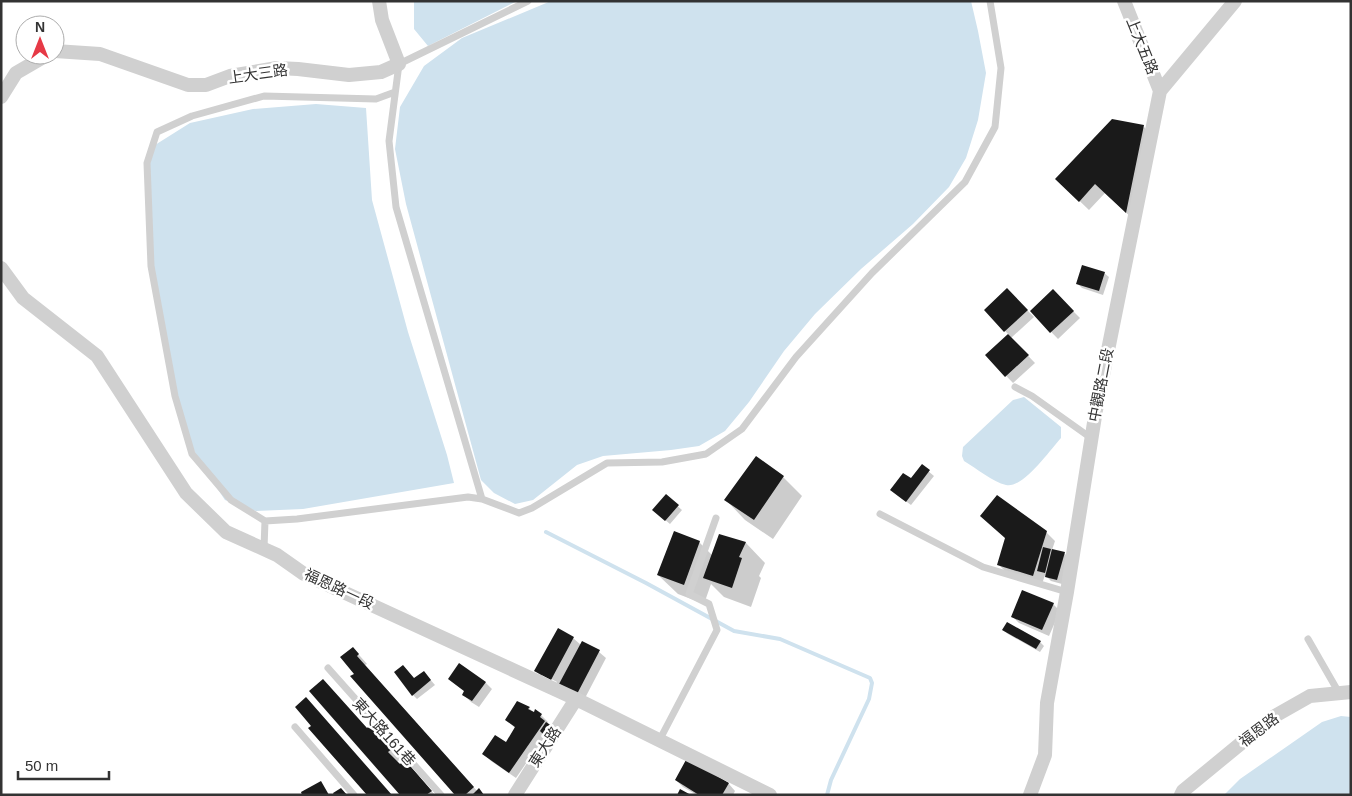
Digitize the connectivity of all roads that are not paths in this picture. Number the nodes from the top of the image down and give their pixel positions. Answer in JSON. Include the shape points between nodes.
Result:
{"nodes":[{"id":1,"x":379,"y":1,"type":"edge"},
{"id":2,"x":528,"y":1,"type":"edge"},
{"id":3,"x":990,"y":1,"type":"edge"},
{"id":4,"x":1124,"y":1,"type":"edge"},
{"id":5,"x":1235,"y":1,"type":"edge"},
{"id":6,"x":65,"y":52,"type":"edge"},
{"id":7,"x":399,"y":64,"type":"junction"},
{"id":8,"x":30,"y":65,"type":"edge"},
{"id":9,"x":1160,"y":91,"type":"junction"},
{"id":10,"x":395,"y":92,"type":"junction"},
{"id":11,"x":1,"y":97,"type":"edge"},
{"id":12,"x":1,"y":268,"type":"edge"},
{"id":13,"x":1016,"y":387,"type":"dead end"},
{"id":14,"x":1091,"y":438,"type":"junction"},
{"id":15,"x":482,"y":499,"type":"junction"},
{"id":16,"x":880,"y":514,"type":"dead end"},
{"id":17,"x":716,"y":518,"type":"dead end"},
{"id":18,"x":265,"y":520,"type":"junction"},
{"id":19,"x":264,"y":548,"type":"junction"},
{"id":20,"x":1067,"y":592,"type":"junction"},
{"id":21,"x":1308,"y":639,"type":"dead end"},
{"id":22,"x":328,"y":668,"type":"dead end"},
{"id":23,"x":1345,"y":692,"type":"edge"},
{"id":24,"x":576,"y":699,"type":"junction"},
{"id":25,"x":295,"y":727,"type":"dead end"},
{"id":26,"x":659,"y":741,"type":"junction"},
{"id":27,"x":354,"y":795,"type":"edge"},
{"id":28,"x":441,"y":795,"type":"edge"},
{"id":29,"x":514,"y":795,"type":"edge"},
{"id":30,"x":770,"y":795,"type":"edge"},
{"id":31,"x":1030,"y":795,"type":"edge"},
{"id":32,"x":1181,"y":795,"type":"edge"}],
"edges":[{"from":1,"to":7,"type":"street","via":[[382,20]]},
{"from":2,"to":7,"type":"lane"},
{"from":3,"to":15,"type":"lane","via":[[1001,68],[995,127],[965,182],[872,273],[796,357],[742,429],[706,454],[662,462],[607,463],[519,513]]},
{"from":4,"to":9,"type":"street","name":"上大五路"},
{"from":5,"to":9,"type":"street","name":"中觀路二段"},
{"from":6,"to":7,"type":"street","name":"上大三路","via":[[100,54],[188,85],[206,85],[230,76],[277,68],[349,75],[381,72]]},
{"from":7,"to":10,"type":"lane"},
{"from":8,"to":11,"type":"street","via":[[16,73]]},
{"from":9,"to":14,"type":"street","name":"中觀路二段"},
{"from":10,"to":15,"type":"lane","via":[[389,141],[396,207]]},
{"from":10,"to":18,"type":"lane","via":[[376,99],[264,96],[192,116],[157,132],[147,163],[151,266],[175,396],[192,454],[231,500]]},
{"from":12,"to":19,"type":"street","name":"福恩路一段","via":[[23,298],[98,356],[186,493],[226,532]]},
{"from":13,"to":14,"type":"lane"},
{"from":14,"to":20,"type":"street","name":"中觀路二段"},
{"from":15,"to":18,"type":"lane","via":[[468,497],[297,519]]},
{"from":16,"to":20,"type":"lane","via":[[983,567]]},
{"from":17,"to":26,"type":"lane","via":[[689,594],[709,604],[717,630]]},
{"from":18,"to":19,"type":"lane"},
{"from":19,"to":24,"type":"street","name":"福恩路一段","via":[[304,574]]},
{"from":20,"to":31,"type":"street","name":"中觀路二段","via":[[1048,704],[1045,756]]},
{"from":21,"to":23,"type":"lane"},
{"from":22,"to":28,"type":"lane","name":"東大路161巷"},
{"from":23,"to":32,"type":"street","name":"福恩路","via":[[1310,696],[1273,717]]},
{"from":24,"to":26,"type":"street","name":"福恩路一段"},
{"from":24,"to":29,"type":"street","name":"東大路"},
{"from":25,"to":27,"type":"lane"},
{"from":26,"to":30,"type":"street","name":"福恩路一段"}]}
